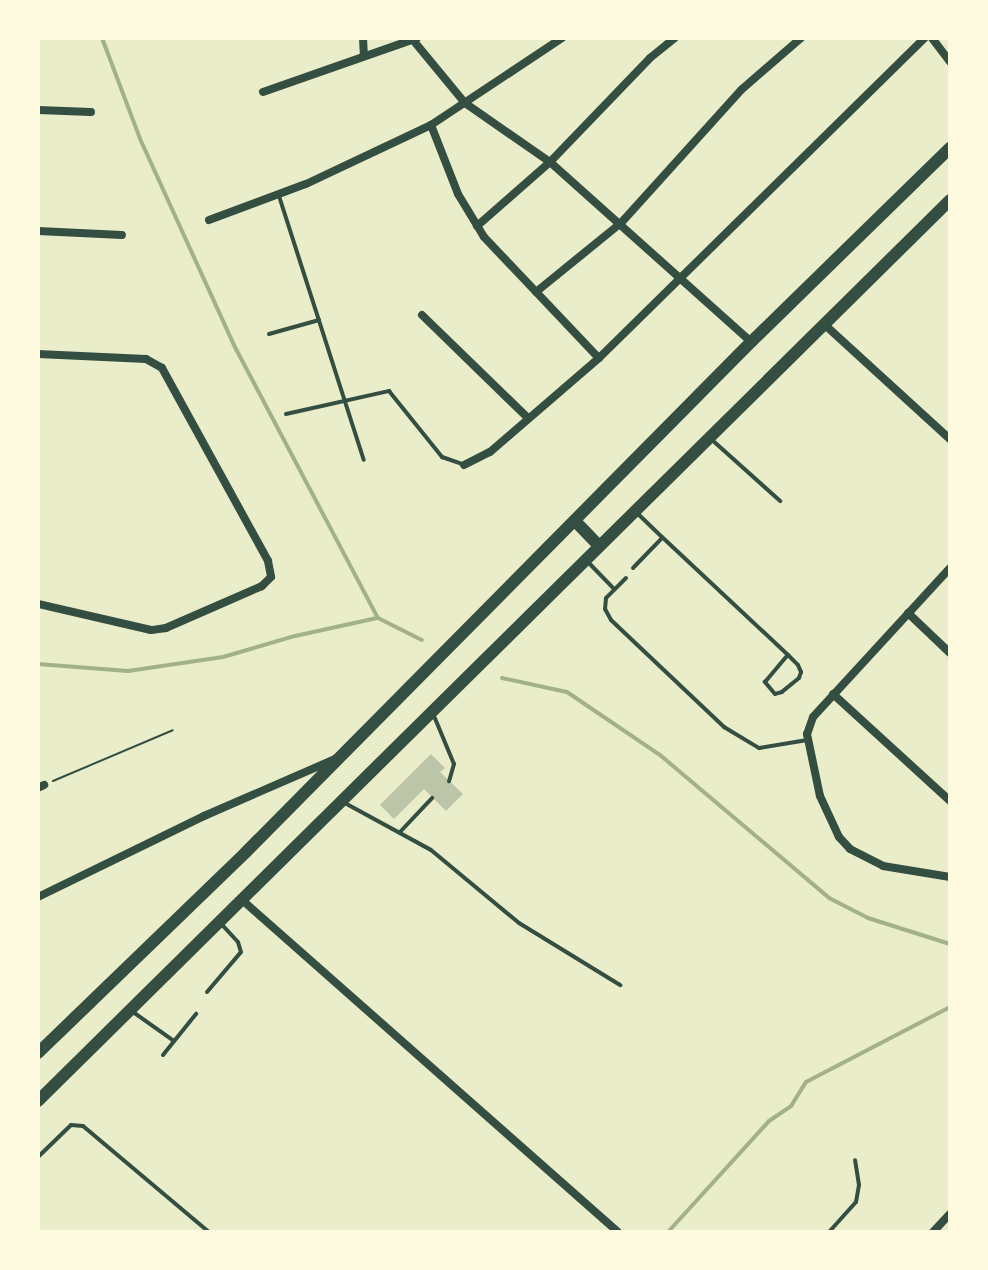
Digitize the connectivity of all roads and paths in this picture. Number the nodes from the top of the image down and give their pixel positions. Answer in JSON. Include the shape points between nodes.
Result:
{"nodes":[{"id":1,"x":363,"y":38,"type":"edge"},
{"id":2,"x":562,"y":38,"type":"edge"},
{"id":3,"x":675,"y":38,"type":"edge"},
{"id":4,"x":801,"y":38,"type":"edge"},
{"id":5,"x":925,"y":38,"type":"edge"},
{"id":6,"x":932,"y":38,"type":"edge"},
{"id":7,"x":416,"y":39,"type":"edge"},
{"id":8,"x":364,"y":55,"type":"junction"},
{"id":9,"x":950,"y":62,"type":"edge"},
{"id":10,"x":263,"y":92,"type":"dead end"},
{"id":11,"x":465,"y":103,"type":"junction"},
{"id":12,"x":38,"y":110,"type":"edge"},
{"id":13,"x":91,"y":112,"type":"dead end"},
{"id":14,"x":431,"y":125,"type":"junction"},
{"id":15,"x":950,"y":148,"type":"edge"},
{"id":16,"x":550,"y":162,"type":"junction"},
{"id":17,"x":278,"y":194,"type":"junction"},
{"id":18,"x":950,"y":200,"type":"edge"},
{"id":19,"x":209,"y":220,"type":"dead end"},
{"id":20,"x":621,"y":223,"type":"junction"},
{"id":21,"x":477,"y":226,"type":"junction"},
{"id":22,"x":38,"y":231,"type":"edge"},
{"id":23,"x":122,"y":235,"type":"dead end"},
{"id":24,"x":682,"y":279,"type":"junction"},
{"id":25,"x":536,"y":292,"type":"junction"},
{"id":26,"x":422,"y":315,"type":"dead end"},
{"id":27,"x":319,"y":320,"type":"junction"},
{"id":28,"x":825,"y":325,"type":"junction"},
{"id":29,"x":269,"y":334,"type":"dead end"},
{"id":30,"x":751,"y":342,"type":"junction"},
{"id":31,"x":38,"y":354,"type":"edge"},
{"id":32,"x":599,"y":358,"type":"junction"},
{"id":33,"x":347,"y":402,"type":"junction"},
{"id":34,"x":286,"y":414,"type":"dead end"},
{"id":35,"x":528,"y":418,"type":"junction"},
{"id":36,"x":710,"y":438,"type":"junction"},
{"id":37,"x":950,"y":439,"type":"edge"},
{"id":38,"x":364,"y":460,"type":"dead end"},
{"id":39,"x":464,"y":465,"type":"joint"},
{"id":40,"x":780,"y":501,"type":"dead end"},
{"id":41,"x":635,"y":511,"type":"junction"},
{"id":42,"x":576,"y":522,"type":"junction"},
{"id":43,"x":662,"y":537,"type":"junction"},
{"id":44,"x":599,"y":546,"type":"junction"},
{"id":45,"x":585,"y":560,"type":"junction"},
{"id":46,"x":633,"y":568,"type":"dead end"},
{"id":47,"x":950,"y":568,"type":"edge"},
{"id":48,"x":626,"y":578,"type":"dead end"},
{"id":49,"x":614,"y":589,"type":"junction"},
{"id":50,"x":38,"y":604,"type":"edge"},
{"id":51,"x":908,"y":613,"type":"junction"},
{"id":52,"x":950,"y":653,"type":"edge"},
{"id":53,"x":788,"y":655,"type":"junction"},
{"id":54,"x":833,"y":694,"type":"junction"},
{"id":55,"x":432,"y":711,"type":"junction"},
{"id":56,"x":173,"y":730,"type":"dead end"},
{"id":57,"x":807,"y":740,"type":"junction"},
{"id":58,"x":341,"y":756,"type":"junction"},
{"id":59,"x":449,"y":781,"type":"dead end"},
{"id":60,"x":41,"y":786,"type":"edge"},
{"id":61,"x":432,"y":798,"type":"dead end"},
{"id":62,"x":341,"y":800,"type":"junction"},
{"id":63,"x":950,"y":801,"type":"edge"},
{"id":64,"x":400,"y":832,"type":"junction"},
{"id":65,"x":950,"y":877,"type":"edge"},
{"id":66,"x":38,"y":897,"type":"edge"},
{"id":67,"x":241,"y":899,"type":"junction"},
{"id":68,"x":218,"y":921,"type":"junction"},
{"id":69,"x":620,"y":985,"type":"dead end"},
{"id":70,"x":207,"y":992,"type":"dead end"},
{"id":71,"x":130,"y":1010,"type":"junction"},
{"id":72,"x":196,"y":1014,"type":"dead end"},
{"id":73,"x":174,"y":1041,"type":"junction"},
{"id":74,"x":38,"y":1053,"type":"edge"},
{"id":75,"x":163,"y":1055,"type":"dead end"},
{"id":76,"x":38,"y":1101,"type":"edge"},
{"id":77,"x":38,"y":1157,"type":"edge"},
{"id":78,"x":855,"y":1160,"type":"dead end"},
{"id":79,"x":950,"y":1214,"type":"edge"},
{"id":80,"x":209,"y":1232,"type":"edge"},
{"id":81,"x":618,"y":1232,"type":"edge"},
{"id":82,"x":829,"y":1232,"type":"edge"},
{"id":83,"x":933,"y":1232,"type":"edge"}],
"edges":[{"from":1,"to":8,"type":"street"},
{"from":2,"to":11,"type":"street"},
{"from":3,"to":16,"type":"street"},
{"from":4,"to":20,"type":"street","via":[[741,90]]},
{"from":5,"to":24,"type":"street"},
{"from":6,"to":9,"type":"street"},
{"from":7,"to":8,"type":"street"},
{"from":7,"to":11,"type":"street"},
{"from":8,"to":10,"type":"street"},
{"from":11,"to":14,"type":"street"},
{"from":11,"to":16,"type":"street"},
{"from":12,"to":13,"type":"street"},
{"from":14,"to":17,"type":"street"},
{"from":14,"to":21,"type":"street","via":[[458,194]]},
{"from":15,"to":30,"type":"main road"},
{"from":16,"to":20,"type":"street"},
{"from":16,"to":21,"type":"street"},
{"from":17,"to":19,"type":"street"},
{"from":17,"to":27,"type":"lane"},
{"from":18,"to":28,"type":"main road"},
{"from":20,"to":24,"type":"street"},
{"from":20,"to":25,"type":"street"},
{"from":21,"to":25,"type":"street"},
{"from":22,"to":23,"type":"street"},
{"from":24,"to":30,"type":"street"},
{"from":24,"to":32,"type":"street"},
{"from":25,"to":32,"type":"street"},
{"from":26,"to":35,"type":"street"},
{"from":27,"to":29,"type":"lane"},
{"from":27,"to":33,"type":"lane"},
{"from":28,"to":36,"type":"main road"},
{"from":28,"to":37,"type":"street"},
{"from":30,"to":42,"type":"main road"},
{"from":31,"to":50,"type":"street","via":[[146,359],[162,368],[271,570],[262,586],[166,628],[138,629]]},
{"from":32,"to":35,"type":"street"},
{"from":33,"to":34,"type":"lane"},
{"from":33,"to":38,"type":"lane"},
{"from":33,"to":39,"type":"lane","via":[[389,391],[442,457]]},
{"from":35,"to":39,"type":"street","via":[[490,452]]},
{"from":36,"to":40,"type":"lane"},
{"from":36,"to":41,"type":"main road"},
{"from":41,"to":43,"type":"lane"},
{"from":41,"to":44,"type":"main road"},
{"from":42,"to":44,"type":"main road"},
{"from":42,"to":58,"type":"main road"},
{"from":43,"to":46,"type":"lane"},
{"from":43,"to":53,"type":"lane"},
{"from":44,"to":45,"type":"main road"},
{"from":45,"to":49,"type":"lane"},
{"from":45,"to":55,"type":"main road"},
{"from":47,"to":51,"type":"street"},
{"from":48,"to":49,"type":"lane"},
{"from":49,"to":57,"type":"lane","via":[[606,598],[611,620],[737,737],[759,748]]},
{"from":51,"to":52,"type":"street"},
{"from":51,"to":54,"type":"street"},
{"from":53,"to":53,"type":"lane","via":[[765,682],[775,694],[801,672]]},
{"from":54,"to":57,"type":"street","via":[[808,725]]},
{"from":54,"to":63,"type":"street"},
{"from":55,"to":59,"type":"lane","via":[[454,764]]},
{"from":55,"to":62,"type":"main road"},
{"from":56,"to":60,"type":"path"},
{"from":57,"to":65,"type":"street","via":[[829,819],[850,849],[883,866]]},
{"from":58,"to":66,"type":"street"},
{"from":58,"to":74,"type":"main road"},
{"from":61,"to":64,"type":"lane"},
{"from":62,"to":64,"type":"lane"},
{"from":62,"to":67,"type":"main road"},
{"from":64,"to":69,"type":"lane","via":[[444,859],[519,923]]},
{"from":67,"to":68,"type":"main road"},
{"from":67,"to":81,"type":"street"},
{"from":68,"to":70,"type":"lane","via":[[241,952]]},
{"from":68,"to":71,"type":"main road"},
{"from":71,"to":73,"type":"lane"},
{"from":71,"to":76,"type":"main road"},
{"from":72,"to":73,"type":"lane"},
{"from":73,"to":75,"type":"lane"},
{"from":77,"to":80,"type":"lane","via":[[71,1125],[83,1126]]},
{"from":78,"to":82,"type":"lane","via":[[856,1202]]},
{"from":79,"to":83,"type":"street"}]}
